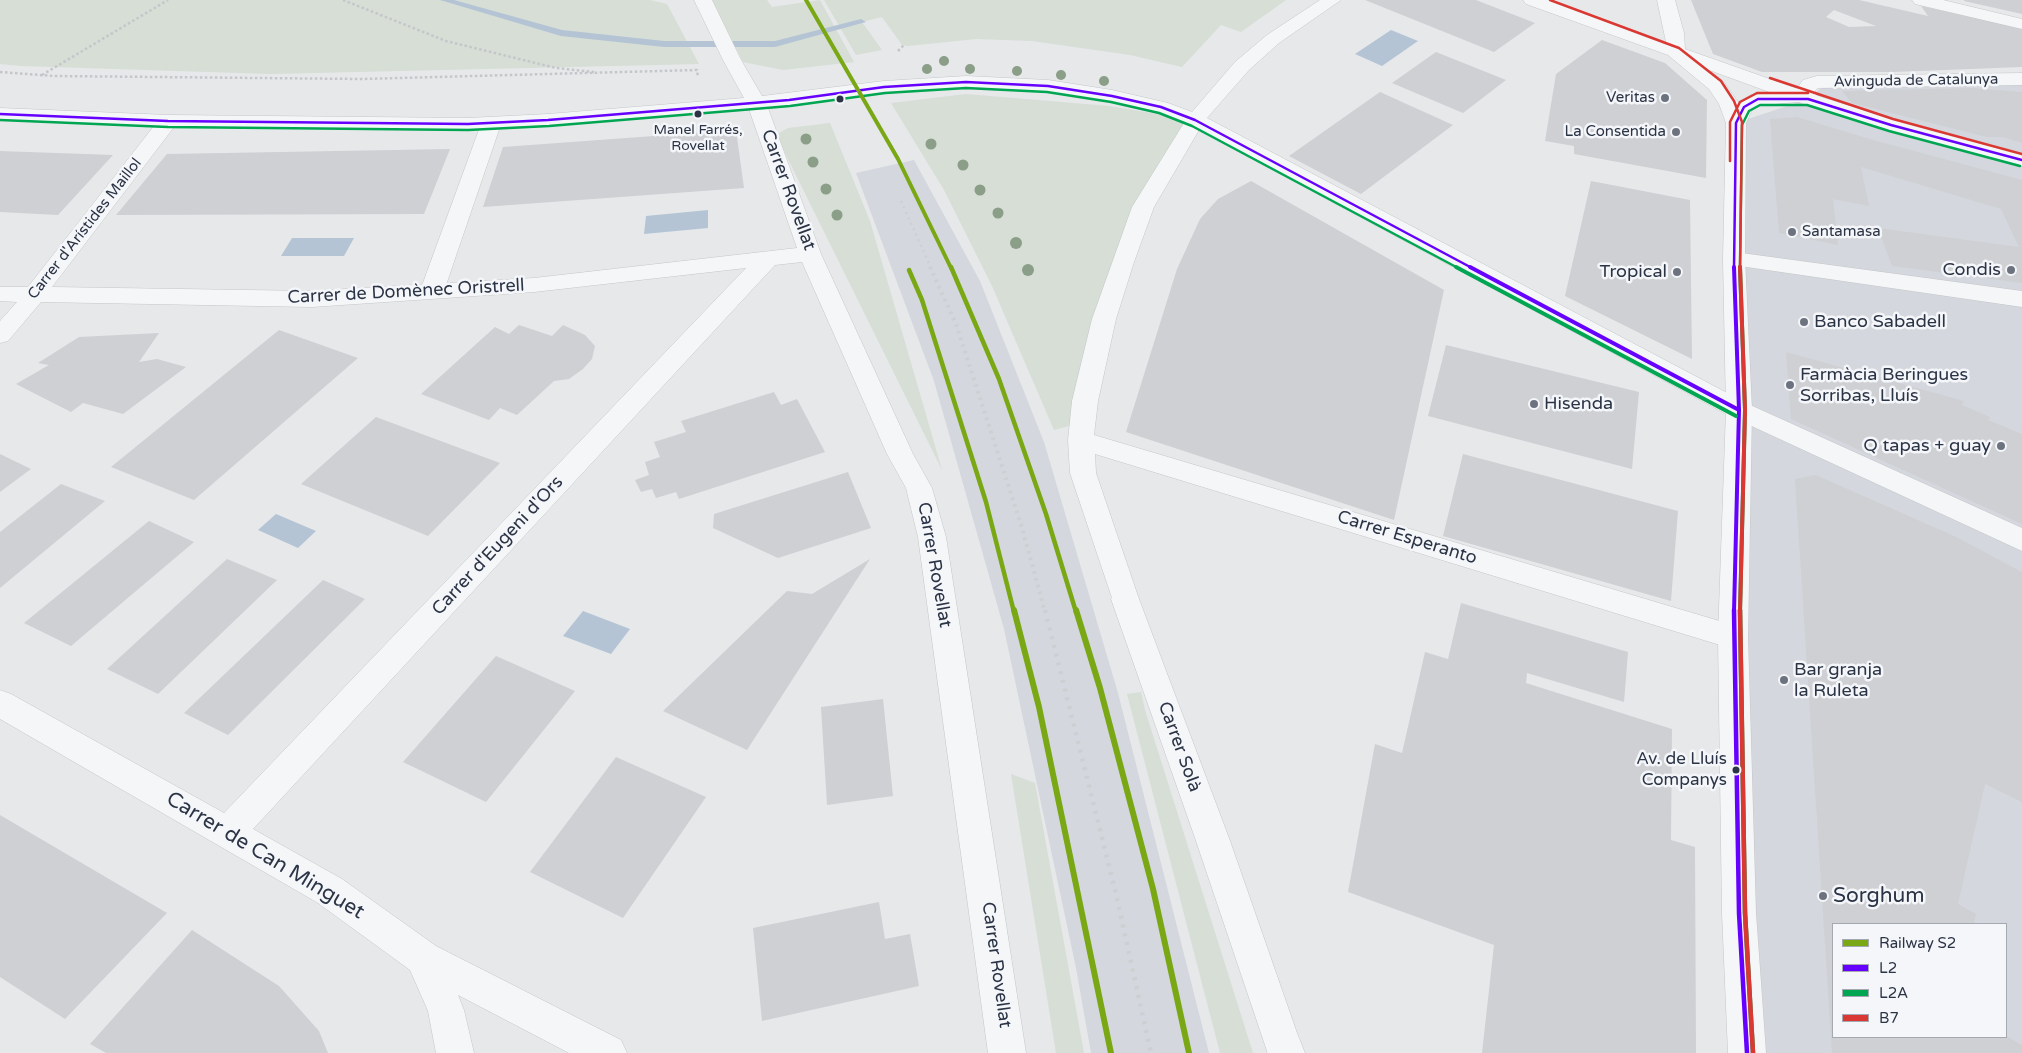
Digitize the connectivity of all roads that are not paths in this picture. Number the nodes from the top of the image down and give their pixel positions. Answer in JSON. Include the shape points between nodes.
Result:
{"nodes":[{"id":1,"x":703,"y":0,"type":"edge"},
{"id":2,"x":1332,"y":0,"type":"edge"},
{"id":3,"x":1532,"y":0,"type":"edge"},
{"id":4,"x":1666,"y":0,"type":"edge"},
{"id":5,"x":1921,"y":0,"type":"edge"},
{"id":6,"x":2022,"y":24,"type":"edge"},
{"id":7,"x":1676,"y":53,"type":"junction"},
{"id":8,"x":2022,"y":79,"type":"edge"},
{"id":9,"x":1809,"y":91,"type":"junction"},
{"id":10,"x":756,"y":102,"type":"junction"},
{"id":11,"x":0,"y":114,"type":"edge"},
{"id":12,"x":1195,"y":120,"type":"junction"},
{"id":13,"x":168,"y":121,"type":"junction"},
{"id":14,"x":1736,"y":123,"type":"junction"},
{"id":15,"x":491,"y":124,"type":"junction"},
{"id":16,"x":2022,"y":160,"type":"edge"},
{"id":17,"x":810,"y":254,"type":"junction"},
{"id":18,"x":768,"y":259,"type":"junction"},
{"id":19,"x":1734,"y":259,"type":"junction"},
{"id":20,"x":432,"y":291,"type":"junction"},
{"id":21,"x":0,"y":294,"type":"edge"},
{"id":22,"x":34,"y":295,"type":"junction"},
{"id":23,"x":2022,"y":299,"type":"edge"},
{"id":24,"x":0,"y":334,"type":"edge"},
{"id":25,"x":1739,"y":410,"type":"junction"},
{"id":26,"x":1081,"y":440,"type":"junction"},
{"id":27,"x":2022,"y":540,"type":"edge"},
{"id":28,"x":1733,"y":637,"type":"junction"},
{"id":29,"x":0,"y":703,"type":"edge"},
{"id":30,"x":228,"y":832,"type":"junction"},
{"id":31,"x":423,"y":958,"type":"junction"},
{"id":32,"x":1286,"y":1052,"type":"edge"},
{"id":33,"x":455,"y":1053,"type":"edge"},
{"id":34,"x":608,"y":1053,"type":"edge"},
{"id":35,"x":1007,"y":1053,"type":"edge"},
{"id":36,"x":1747,"y":1053,"type":"edge"}],
"edges":[{"from":1,"to":10,"type":"street","name":"Carrer Rovellat"},
{"from":2,"to":12,"type":"street","name":"Carrer Solà","via":[[1273,38],[1242,66]]},
{"from":3,"to":7,"type":"street"},
{"from":4,"to":7,"type":"street","via":[[1675,32]]},
{"from":5,"to":6,"type":"street"},
{"from":7,"to":9,"type":"street","via":[[1776,86]]},
{"from":7,"to":14,"type":"street","via":[[1716,85],[1730,104]]},
{"from":8,"to":9,"type":"street","name":"Avinguda de Catalunya"},
{"from":9,"to":14,"type":"street","name":"Avinguda de Catalunya","via":[[1758,99],[1744,107]]},
{"from":9,"to":16,"type":"street","via":[[1891,125]]},
{"from":10,"to":12,"type":"street","via":[[884,87],[966,82],[1048,86],[1112,96],[1161,107]]},
{"from":10,"to":15,"type":"street"},
{"from":10,"to":17,"type":"street","name":"Carrer Rovellat"},
{"from":11,"to":13,"type":"street"},
{"from":12,"to":25,"type":"street"},
{"from":12,"to":26,"type":"street","name":"Carrer Solà","via":[[1143,207],[1123,262],[1104,319],[1085,401]]},
{"from":13,"to":15,"type":"street"},
{"from":13,"to":22,"type":"street","name":"Carrer d'Arístides Maillol"},
{"from":14,"to":19,"type":"street"},
{"from":15,"to":20,"type":"street"},
{"from":17,"to":18,"type":"street","name":"Carrer de Domènec Oristrell"},
{"from":17,"to":35,"type":"street","name":"Carrer Rovellat","via":[[900,454],[919,488],[932,537]]},
{"from":18,"to":20,"type":"street","name":"Carrer de Domènec Oristrell","via":[[534,285]]},
{"from":18,"to":30,"type":"street","name":"Carrer d'Eugeni d'Ors"},
{"from":19,"to":23,"type":"street"},
{"from":19,"to":25,"type":"street"},
{"from":20,"to":22,"type":"street","name":"Carrer de Domènec Oristrell","via":[[312,299]]},
{"from":21,"to":22,"type":"street","name":"Carrer de Domènec Oristrell"},
{"from":22,"to":24,"type":"street","name":"Carrer d'Arístides Maillol"},
{"from":25,"to":27,"type":"street"},
{"from":25,"to":28,"type":"street"},
{"from":26,"to":28,"type":"street","name":"Carrer Esperanto"},
{"from":26,"to":32,"type":"street","name":"Carrer Solà","via":[[1083,473]]},
{"from":28,"to":36,"type":"street","via":[[1739,913]]},
{"from":29,"to":30,"type":"street","name":"Carrer de Can Minguet"},
{"from":30,"to":31,"type":"street","name":"Carrer de Can Minguet","via":[[330,890]]},
{"from":31,"to":33,"type":"street","via":[[446,1010]]},
{"from":31,"to":34,"type":"street","name":"Carrer de Can Minguet"}]}
